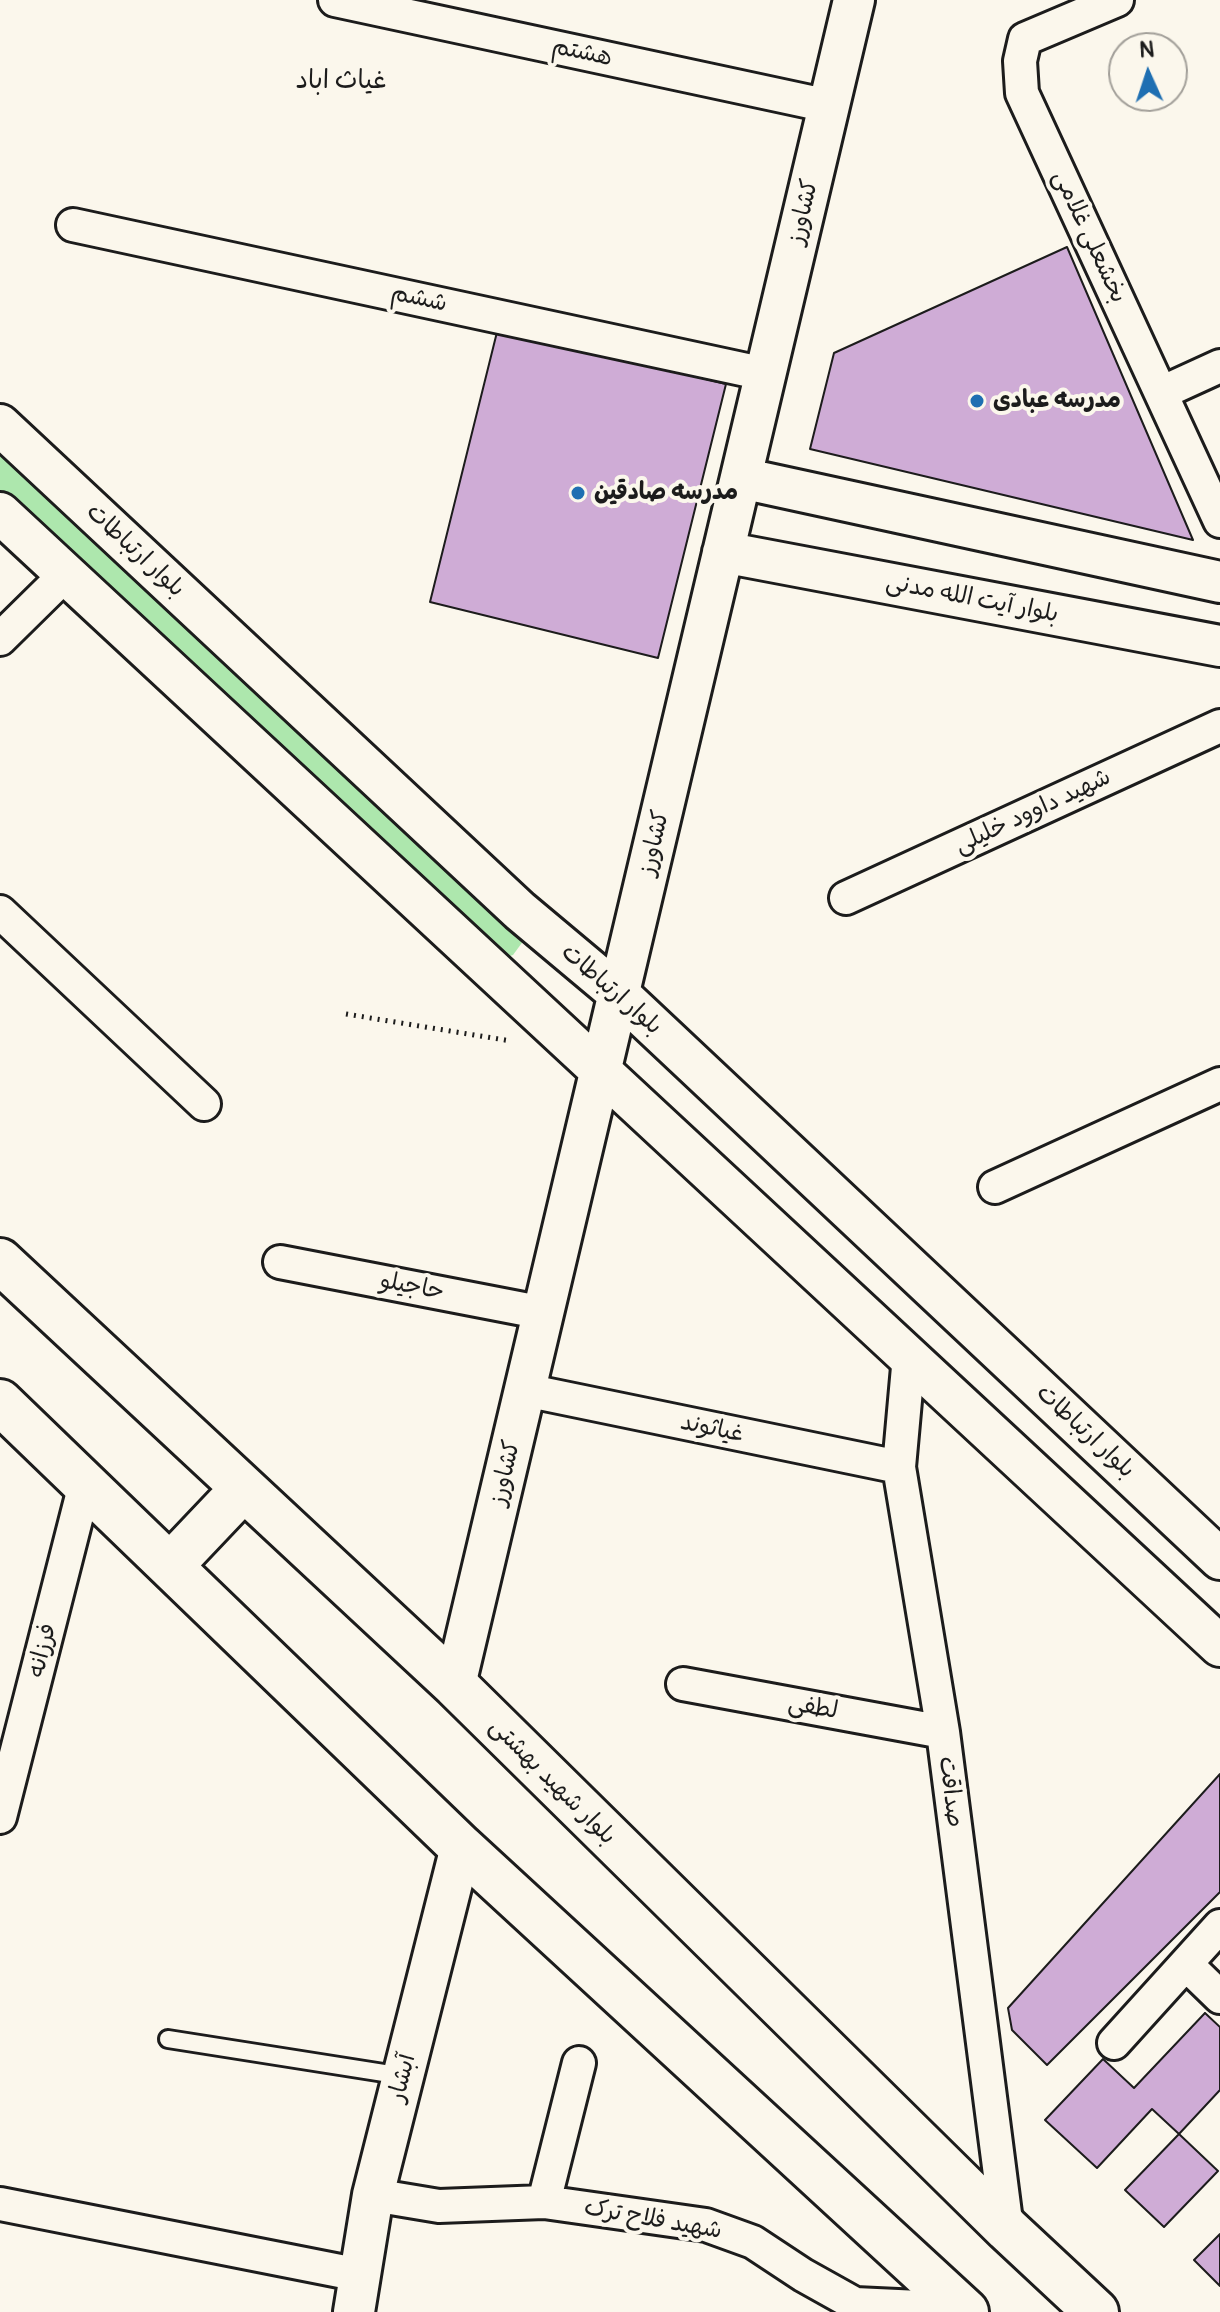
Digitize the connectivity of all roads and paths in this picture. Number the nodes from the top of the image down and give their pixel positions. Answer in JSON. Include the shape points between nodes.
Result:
{"nodes":[{"id":1,"x":335,"y":0,"type":"edge"},
{"id":2,"x":854,"y":0,"type":"edge"},
{"id":3,"x":1117,"y":0,"type":"edge"},
{"id":4,"x":829,"y":106,"type":"junction"},
{"id":5,"x":73,"y":225,"type":"dead end"},
{"id":6,"x":1220,"y":366,"type":"edge"},
{"id":7,"x":765,"y":374,"type":"junction"},
{"id":8,"x":1161,"y":393,"type":"junction"},
{"id":9,"x":0,"y":425,"type":"edge"},
{"id":10,"x":741,"y":478,"type":"junction"},
{"id":11,"x":0,"y":513,"type":"edge"},
{"id":12,"x":1220,"y":521,"type":"edge"},
{"id":13,"x":723,"y":552,"type":"junction"},
{"id":14,"x":66,"y":574,"type":"junction"},
{"id":15,"x":1220,"y":582,"type":"edge"},
{"id":16,"x":0,"y":639,"type":"edge"},
{"id":17,"x":1220,"y":646,"type":"edge"},
{"id":18,"x":1220,"y":726,"type":"edge"},
{"id":19,"x":846,"y":898,"type":"dead end"},
{"id":20,"x":0,"y":912,"type":"edge"},
{"id":21,"x":619,"y":994,"type":"junction"},
{"id":22,"x":346,"y":1014,"type":"dead end"},
{"id":23,"x":519,"y":1042,"type":"dead end"},
{"id":24,"x":600,"y":1071,"type":"junction"},
{"id":25,"x":1220,"y":1084,"type":"edge"},
{"id":26,"x":204,"y":1104,"type":"dead end"},
{"id":27,"x":995,"y":1187,"type":"dead end"},
{"id":28,"x":0,"y":1261,"type":"edge"},
{"id":29,"x":280,"y":1262,"type":"dead end"},
{"id":30,"x":544,"y":1313,"type":"junction"},
{"id":31,"x":909,"y":1356,"type":"junction"},
{"id":32,"x":525,"y":1390,"type":"junction"},
{"id":33,"x":0,"y":1402,"type":"edge"},
{"id":34,"x":899,"y":1467,"type":"junction"},
{"id":35,"x":85,"y":1484,"type":"junction"},
{"id":36,"x":243,"y":1489,"type":"junction"},
{"id":37,"x":1220,"y":1559,"type":"edge"},
{"id":38,"x":170,"y":1566,"type":"junction"},
{"id":39,"x":1220,"y":1646,"type":"edge"},
{"id":40,"x":683,"y":1684,"type":"dead end"},
{"id":41,"x":455,"y":1685,"type":"junction"},
{"id":42,"x":943,"y":1732,"type":"junction"},
{"id":43,"x":0,"y":1817,"type":"edge"},
{"id":44,"x":461,"y":1847,"type":"junction"},
{"id":45,"x":1220,"y":1926,"type":"edge"},
{"id":46,"x":1186,"y":1964,"type":"junction"},
{"id":47,"x":1220,"y":1997,"type":"edge"},
{"id":48,"x":168,"y":2039,"type":"dead end"},
{"id":49,"x":1114,"y":2043,"type":"dead end"},
{"id":50,"x":579,"y":2063,"type":"dead end"},
{"id":51,"x":403,"y":2076,"type":"junction"},
{"id":52,"x":373,"y":2195,"type":"junction"},
{"id":53,"x":544,"y":2202,"type":"junction"},
{"id":54,"x":0,"y":2204,"type":"edge"},
{"id":55,"x":1007,"y":2229,"type":"junction"},
{"id":56,"x":357,"y":2294,"type":"edge"},
{"id":57,"x":964,"y":2310,"type":"edge"},
{"id":58,"x":1096,"y":2312,"type":"edge"}],
"edges":[{"from":1,"to":4,"type":"street","name":"هشتم"},
{"from":2,"to":4,"type":"street","name":"کشاورز"},
{"from":3,"to":8,"type":"street","name":"بخشعلی غلامی","via":[[1025,39],[1022,93]]},
{"from":4,"to":7,"type":"street","name":"کشاورز"},
{"from":5,"to":7,"type":"street","name":"ششم"},
{"from":6,"to":8,"type":"street"},
{"from":7,"to":10,"type":"street","name":"کشاورز"},
{"from":8,"to":12,"type":"street","name":"بخشعلی غلامی"},
{"from":9,"to":21,"type":"street","name":"بلوار ارتباطات","via":[[520,911]]},
{"from":10,"to":13,"type":"street","name":"کشاورز"},
{"from":10,"to":15,"type":"street"},
{"from":11,"to":14,"type":"street"},
{"from":13,"to":17,"type":"street","name":"بلوار آیت الله مدنی"},
{"from":13,"to":21,"type":"street","name":"کشاورز"},
{"from":14,"to":16,"type":"street"},
{"from":14,"to":24,"type":"street"},
{"from":18,"to":19,"type":"street","name":"شهید داوود خلیلی"},
{"from":20,"to":26,"type":"street"},
{"from":21,"to":24,"type":"street","name":"کشاورز"},
{"from":21,"to":37,"type":"street","name":"بلوار ارتباطات"},
{"from":22,"to":23,"type":"path"},
{"from":24,"to":30,"type":"street","name":"کشاورز"},
{"from":24,"to":31,"type":"street"},
{"from":25,"to":27,"type":"street"},
{"from":28,"to":36,"type":"main road","name":"بلوار شهید بهشتی"},
{"from":29,"to":30,"type":"street","name":"حاجیلو"},
{"from":30,"to":32,"type":"street","name":"کشاورز"},
{"from":31,"to":34,"type":"street","name":"صداقت"},
{"from":31,"to":39,"type":"street"},
{"from":32,"to":34,"type":"street","name":"غیاثوند"},
{"from":32,"to":41,"type":"street","name":"کشاورز"},
{"from":33,"to":35,"type":"main road"},
{"from":34,"to":42,"type":"street","name":"صداقت"},
{"from":35,"to":38,"type":"main road"},
{"from":35,"to":43,"type":"street","name":"فرزانه"},
{"from":36,"to":38,"type":"main road"},
{"from":36,"to":41,"type":"main road","name":"بلوار شهید بهشتی"},
{"from":38,"to":44,"type":"main road"},
{"from":40,"to":42,"type":"street","name":"لطفی"},
{"from":41,"to":55,"type":"main road","name":"بلوار شهید بهشتی"},
{"from":42,"to":55,"type":"street","name":"صداقت"},
{"from":44,"to":51,"type":"street","name":"آبشار"},
{"from":44,"to":57,"type":"main road"},
{"from":45,"to":46,"type":"street"},
{"from":46,"to":47,"type":"street"},
{"from":46,"to":49,"type":"street"},
{"from":48,"to":51,"type":"lane"},
{"from":50,"to":53,"type":"street"},
{"from":51,"to":52,"type":"street","name":"آبشار"},
{"from":52,"to":53,"type":"street","name":"شهید فلاح ترک","via":[[439,2206]]},
{"from":52,"to":56,"type":"street","name":"آبشار"},
{"from":53,"to":57,"type":"street","name":"شهید فلاح ترک","via":[[706,2225],[753,2242],[855,2304]]},
{"from":54,"to":56,"type":"street"},
{"from":55,"to":58,"type":"main road","name":"بلوار شهید بهشتی"}]}
